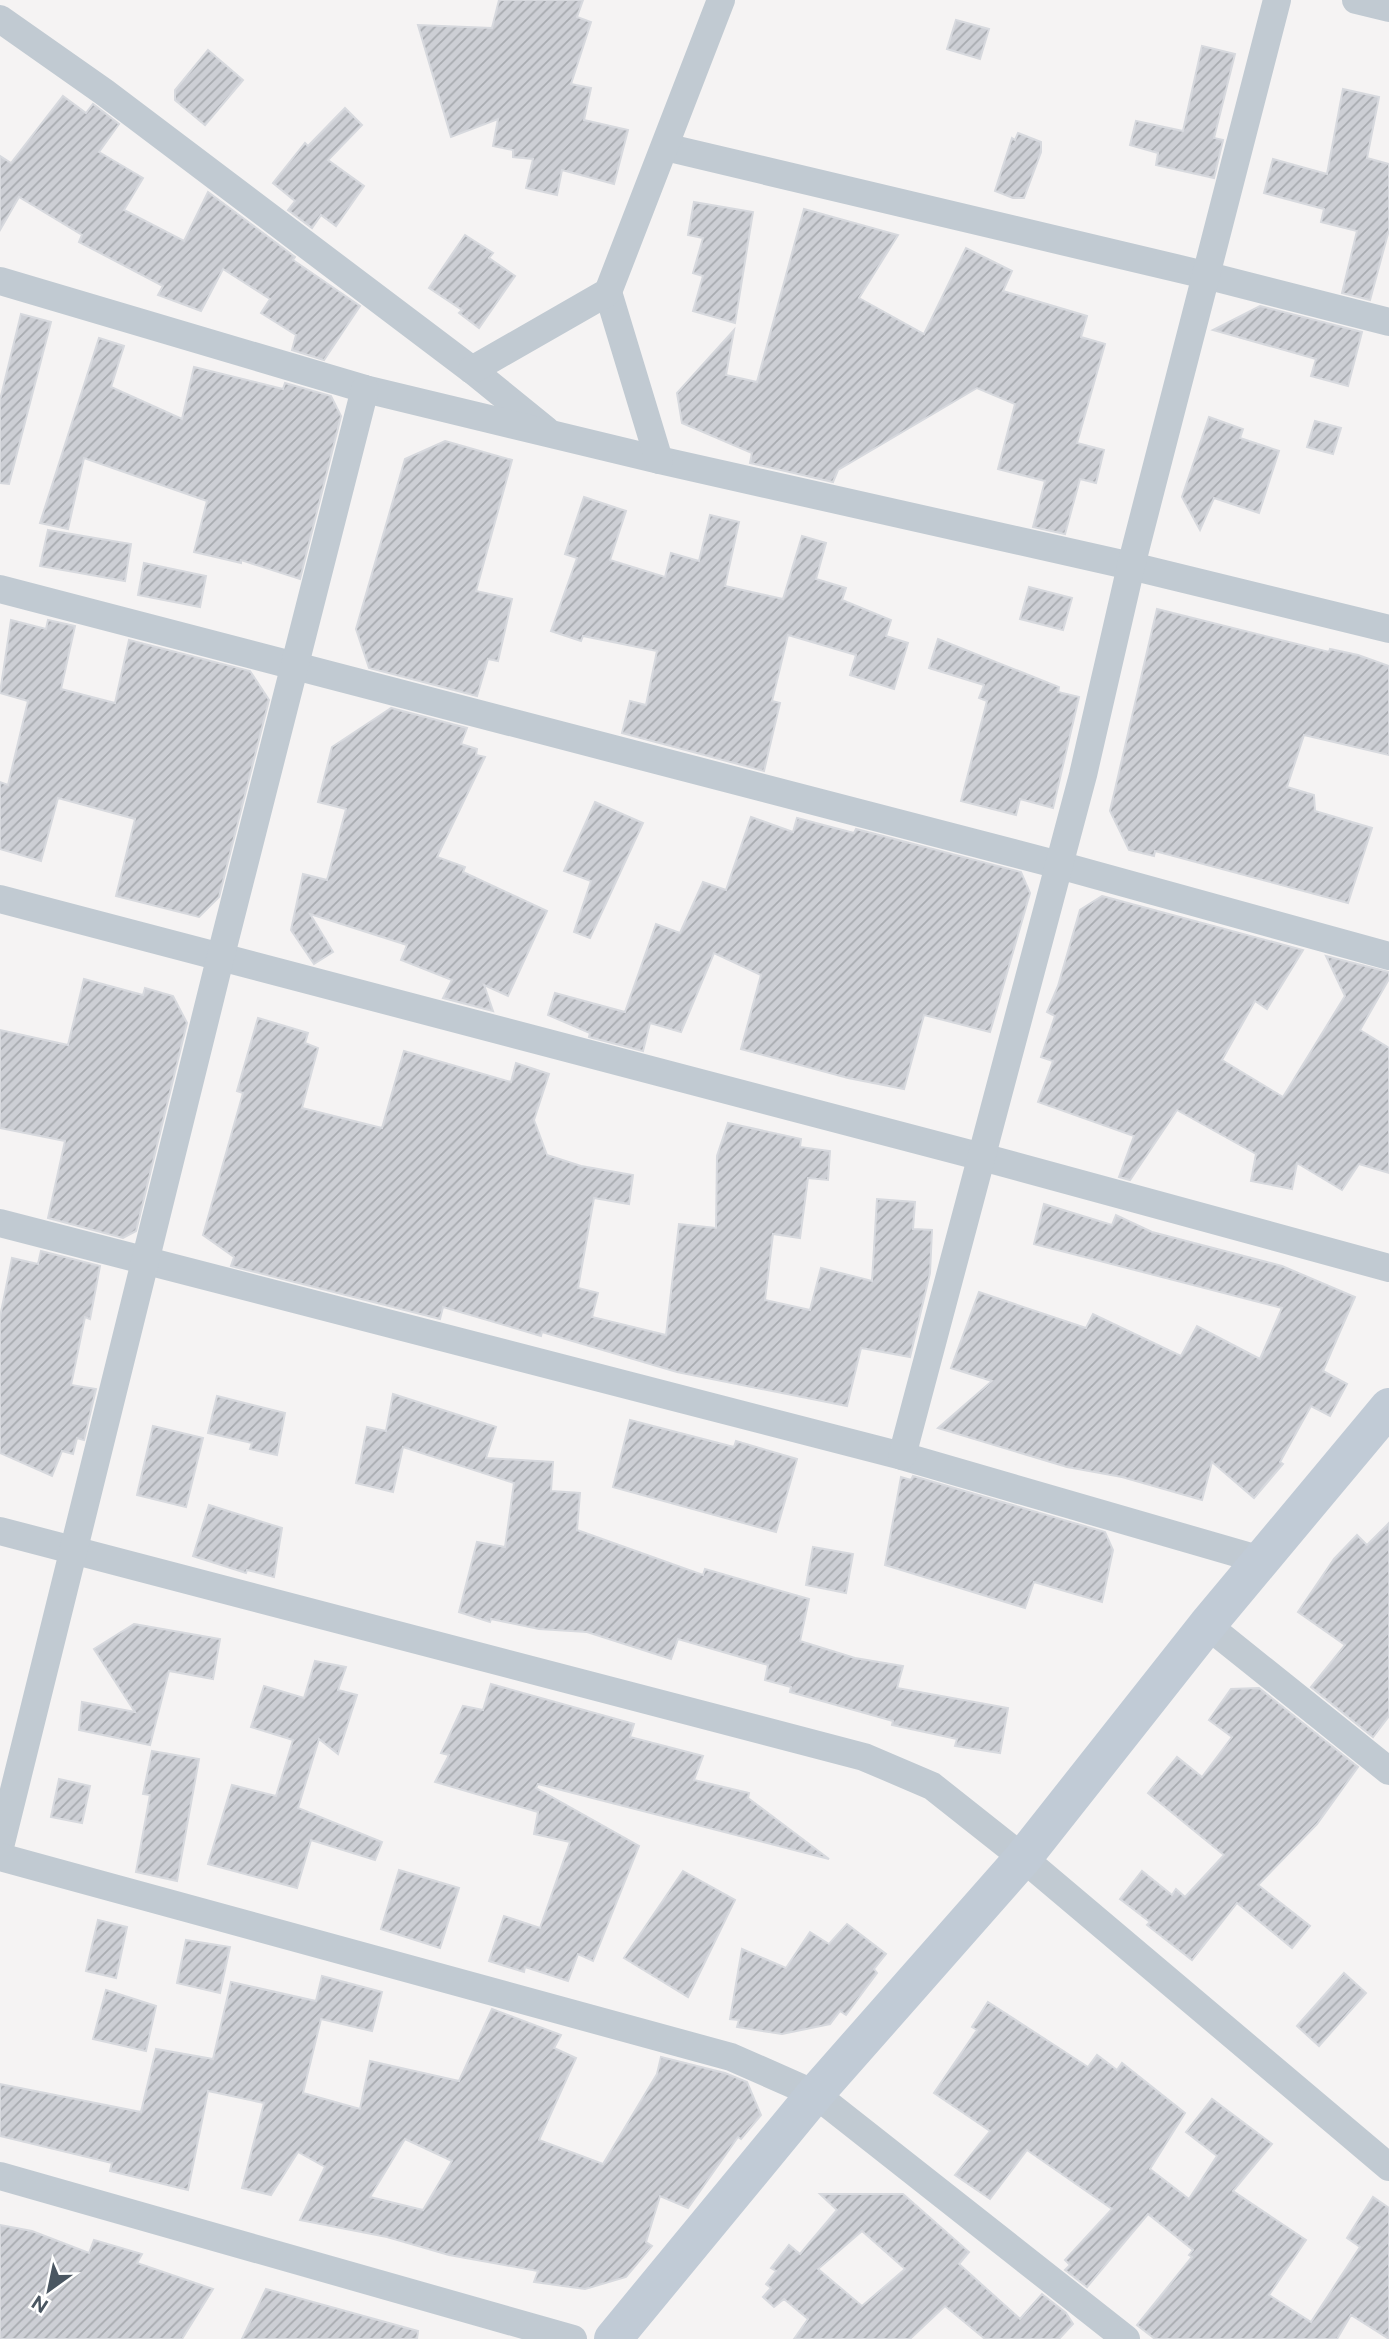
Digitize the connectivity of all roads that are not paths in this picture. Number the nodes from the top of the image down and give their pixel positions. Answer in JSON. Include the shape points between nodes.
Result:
{"nodes":[{"id":1,"x":721,"y":0,"type":"edge"},
{"id":2,"x":1277,"y":0,"type":"edge"},
{"id":3,"x":1356,"y":0,"type":"edge"},
{"id":4,"x":1389,"y":8,"type":"edge"},
{"id":5,"x":0,"y":19,"type":"edge"},
{"id":6,"x":666,"y":147,"type":"junction"},
{"id":7,"x":1205,"y":275,"type":"junction"},
{"id":8,"x":0,"y":281,"type":"edge"},
{"id":9,"x":608,"y":292,"type":"junction"},
{"id":10,"x":1389,"y":323,"type":"edge"},
{"id":11,"x":472,"y":370,"type":"junction"},
{"id":12,"x":365,"y":389,"type":"junction"},
{"id":13,"x":551,"y":435,"type":"junction"},
{"id":14,"x":659,"y":460,"type":"junction"},
{"id":15,"x":1131,"y":566,"type":"junction"},
{"id":16,"x":0,"y":589,"type":"edge"},
{"id":17,"x":1389,"y":629,"type":"edge"},
{"id":18,"x":296,"y":668,"type":"junction"},
{"id":19,"x":1059,"y":865,"type":"junction"},
{"id":20,"x":0,"y":899,"type":"edge"},
{"id":21,"x":1389,"y":956,"type":"edge"},
{"id":22,"x":220,"y":959,"type":"junction"},
{"id":23,"x":982,"y":1157,"type":"junction"},
{"id":24,"x":0,"y":1223,"type":"edge"},
{"id":25,"x":147,"y":1262,"type":"junction"},
{"id":26,"x":1389,"y":1268,"type":"edge"},
{"id":27,"x":1389,"y":1407,"type":"edge"},
{"id":28,"x":902,"y":1456,"type":"junction"},
{"id":29,"x":0,"y":1531,"type":"edge"},
{"id":30,"x":75,"y":1550,"type":"junction"},
{"id":31,"x":1261,"y":1560,"type":"junction"},
{"id":32,"x":1207,"y":1625,"type":"junction"},
{"id":33,"x":1389,"y":1771,"type":"edge"},
{"id":34,"x":0,"y":1847,"type":"edge"},
{"id":35,"x":0,"y":1857,"type":"edge"},
{"id":36,"x":1023,"y":1858,"type":"junction"},
{"id":37,"x":816,"y":2094,"type":"junction"},
{"id":38,"x":1389,"y":2167,"type":"edge"},
{"id":39,"x":0,"y":2176,"type":"edge"},
{"id":40,"x":573,"y":2339,"type":"edge"},
{"id":41,"x":613,"y":2339,"type":"edge"},
{"id":42,"x":1126,"y":2339,"type":"edge"}],
"edges":[{"from":1,"to":6,"type":"street"},
{"from":2,"to":7,"type":"street"},
{"from":3,"to":4,"type":"street"},
{"from":5,"to":11,"type":"street"},
{"from":6,"to":7,"type":"street"},
{"from":6,"to":9,"type":"street"},
{"from":7,"to":10,"type":"street"},
{"from":7,"to":15,"type":"street"},
{"from":8,"to":12,"type":"street"},
{"from":9,"to":11,"type":"street"},
{"from":9,"to":14,"type":"street"},
{"from":11,"to":13,"type":"street"},
{"from":12,"to":13,"type":"street"},
{"from":12,"to":18,"type":"street"},
{"from":13,"to":14,"type":"street"},
{"from":14,"to":15,"type":"street"},
{"from":15,"to":17,"type":"street"},
{"from":15,"to":19,"type":"street"},
{"from":16,"to":18,"type":"street"},
{"from":18,"to":19,"type":"street"},
{"from":18,"to":22,"type":"street"},
{"from":19,"to":21,"type":"street"},
{"from":19,"to":23,"type":"street"},
{"from":20,"to":22,"type":"street"},
{"from":22,"to":23,"type":"street"},
{"from":22,"to":25,"type":"street"},
{"from":23,"to":26,"type":"street"},
{"from":23,"to":28,"type":"street"},
{"from":24,"to":25,"type":"street"},
{"from":25,"to":28,"type":"street"},
{"from":25,"to":30,"type":"street"},
{"from":27,"to":31,"type":"street"},
{"from":28,"to":31,"type":"street"},
{"from":29,"to":30,"type":"street"},
{"from":30,"to":34,"type":"street"},
{"from":30,"to":36,"type":"street","via":[[864,1757],[932,1786]]},
{"from":31,"to":32,"type":"street"},
{"from":32,"to":33,"type":"street"},
{"from":32,"to":36,"type":"street"},
{"from":35,"to":37,"type":"street","via":[[731,2057]]},
{"from":36,"to":37,"type":"street"},
{"from":36,"to":38,"type":"street"},
{"from":37,"to":41,"type":"street"},
{"from":37,"to":42,"type":"street"},
{"from":39,"to":40,"type":"street"}]}
